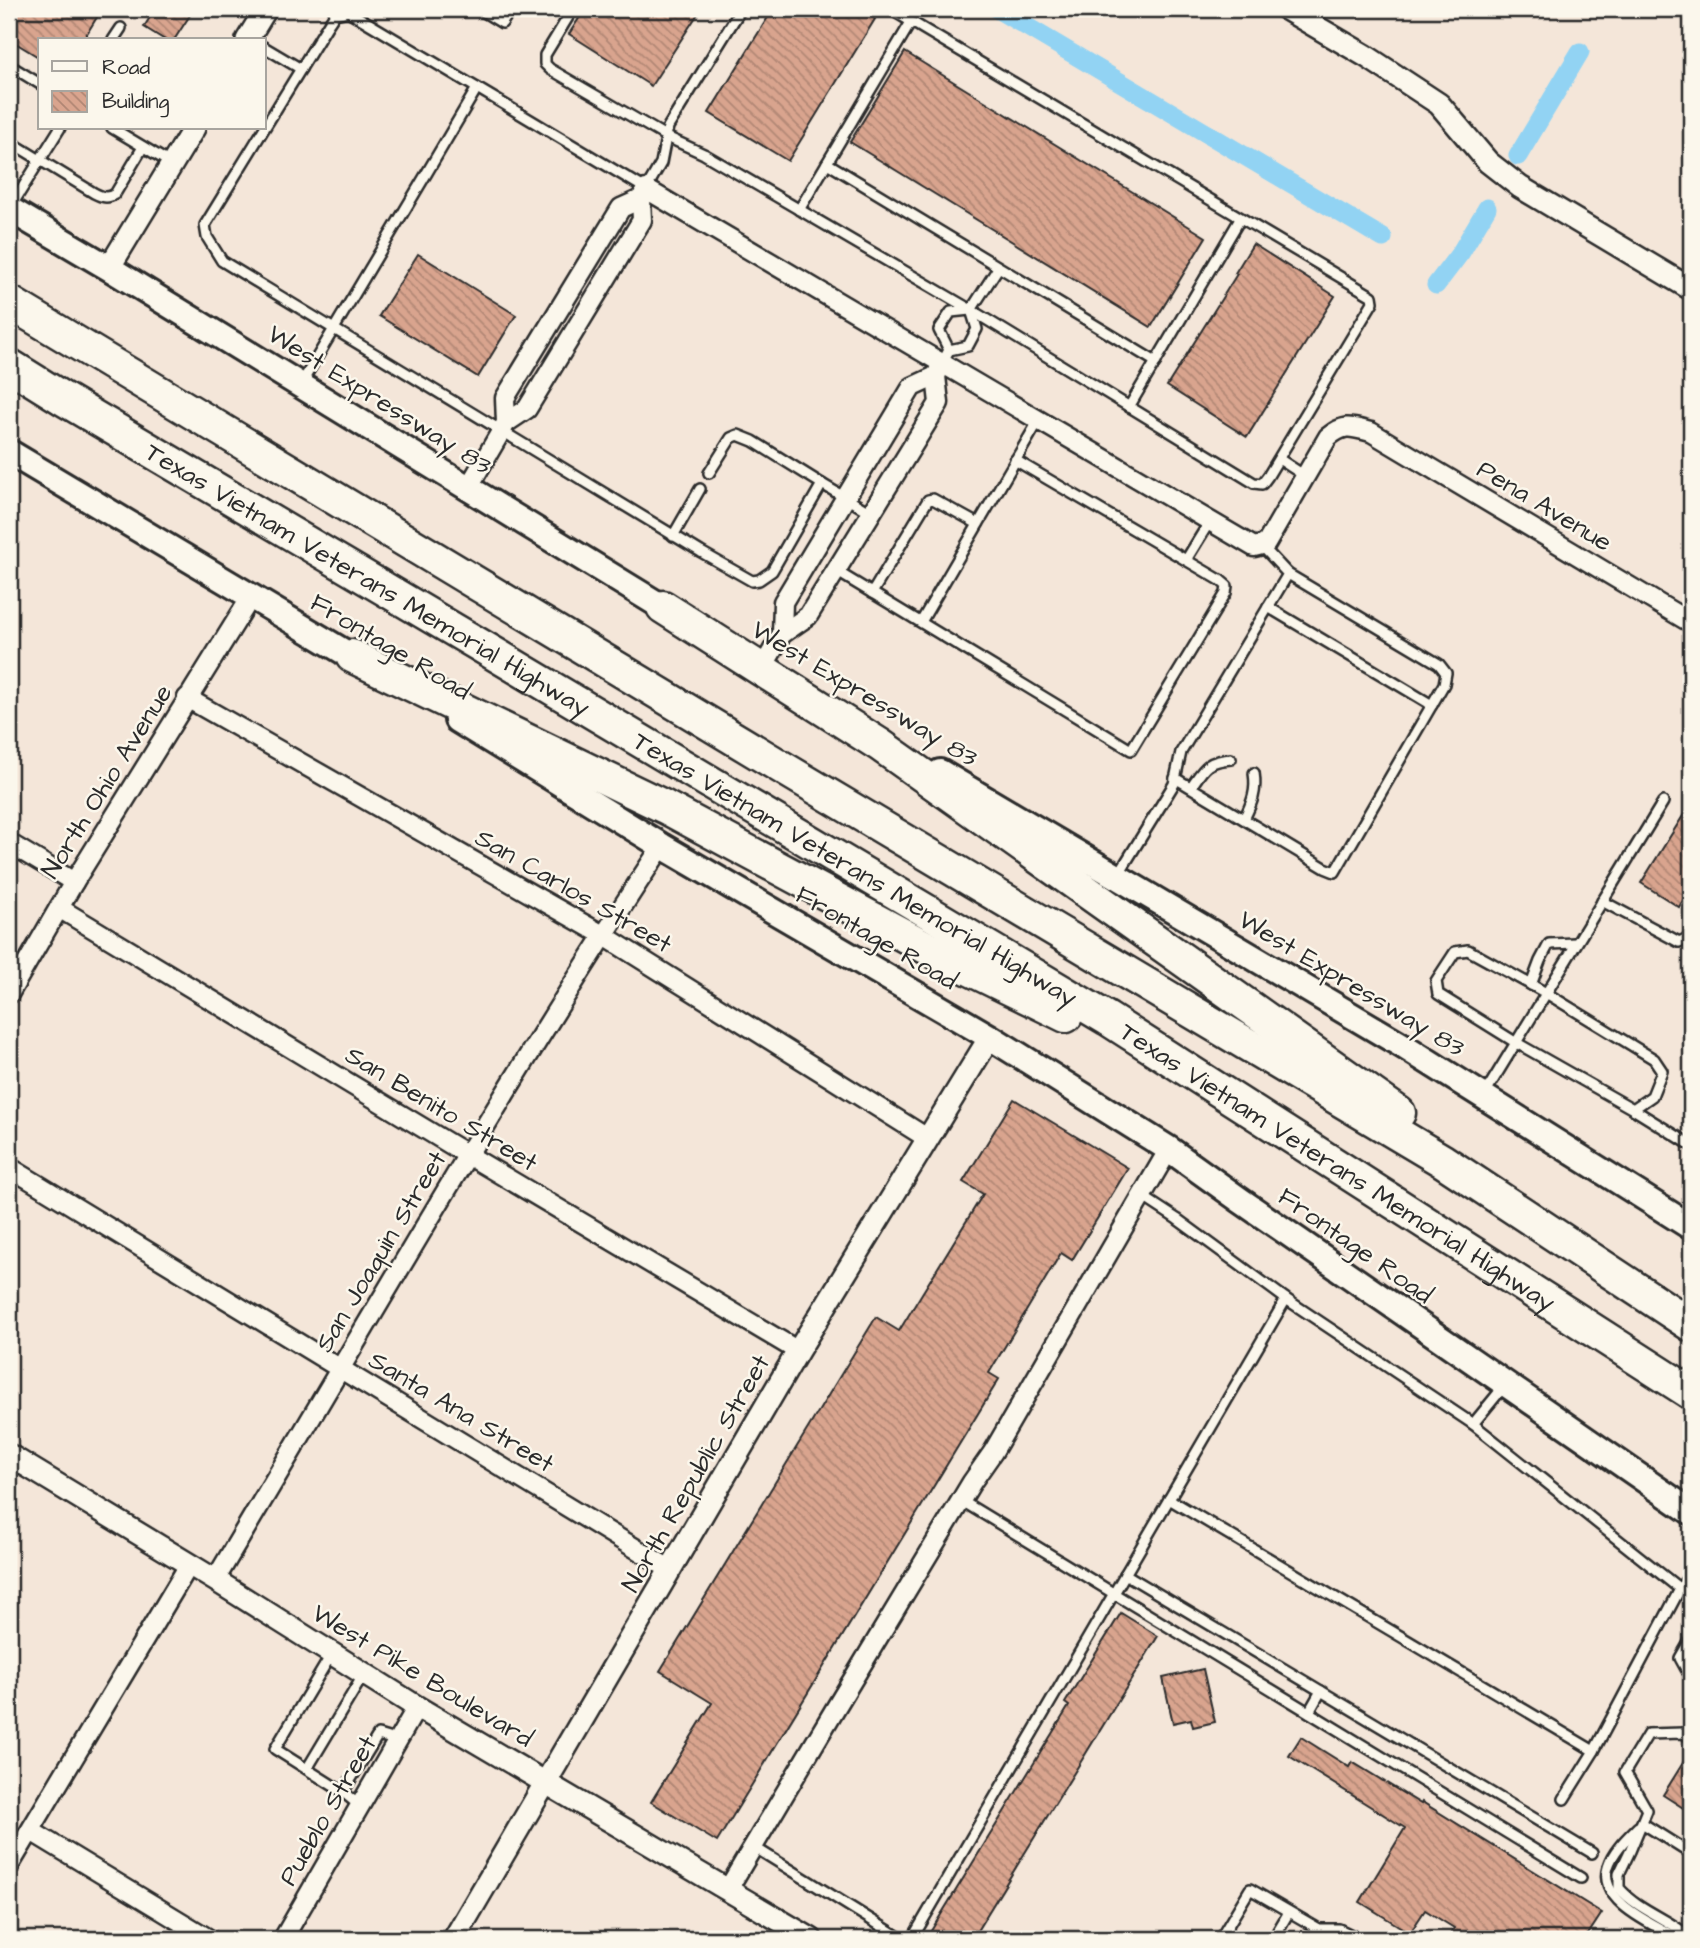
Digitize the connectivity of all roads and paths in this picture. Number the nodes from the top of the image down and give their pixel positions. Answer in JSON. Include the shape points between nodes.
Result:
{"nodes":[{"id":1,"x":266,"y":9,"type":"edge"},
{"id":2,"x":479,"y":9,"type":"edge"},
{"id":3,"x":511,"y":9,"type":"edge"},
{"id":4,"x":573,"y":9,"type":"edge"},
{"id":5,"x":741,"y":9,"type":"edge"},
{"id":6,"x":890,"y":9,"type":"edge"},
{"id":7,"x":1286,"y":9,"type":"edge"},
{"id":8,"x":911,"y":22,"type":"junction"},
{"id":9,"x":121,"y":28,"type":"dead end"},
{"id":10,"x":114,"y":38,"type":"edge"},
{"id":11,"x":254,"y":38,"type":"edge"},
{"id":12,"x":266,"y":49,"type":"edge"},
{"id":13,"x":9,"y":65,"type":"edge"},
{"id":14,"x":301,"y":69,"type":"junction"},
{"id":15,"x":38,"y":83,"type":"edge"},
{"id":16,"x":477,"y":88,"type":"junction"},
{"id":17,"x":266,"y":126,"type":"edge"},
{"id":18,"x":59,"y":130,"type":"edge"},
{"id":19,"x":115,"y":130,"type":"edge"},
{"id":20,"x":193,"y":130,"type":"edge"},
{"id":21,"x":264,"y":130,"type":"edge"},
{"id":22,"x":667,"y":137,"type":"junction"},
{"id":23,"x":9,"y":141,"type":"edge"},
{"id":24,"x":143,"y":147,"type":"junction"},
{"id":25,"x":40,"y":160,"type":"junction"},
{"id":26,"x":827,"y":163,"type":"junction"},
{"id":27,"x":172,"y":164,"type":"junction"},
{"id":28,"x":643,"y":194,"type":"junction"},
{"id":29,"x":9,"y":209,"type":"edge"},
{"id":30,"x":799,"y":210,"type":"junction"},
{"id":31,"x":1240,"y":219,"type":"junction"},
{"id":32,"x":109,"y":268,"type":"junction"},
{"id":33,"x":998,"y":268,"type":"junction"},
{"id":34,"x":1691,"y":289,"type":"edge"},
{"id":35,"x":9,"y":302,"type":"edge"},
{"id":36,"x":971,"y":310,"type":"junction"},
{"id":37,"x":334,"y":329,"type":"junction"},
{"id":38,"x":1156,"y":362,"type":"junction"},
{"id":39,"x":942,"y":363,"type":"junction"},
{"id":40,"x":9,"y":365,"type":"edge"},
{"id":41,"x":301,"y":385,"type":"junction"},
{"id":42,"x":1129,"y":407,"type":"junction"},
{"id":43,"x":1039,"y":420,"type":"junction"},
{"id":44,"x":503,"y":427,"type":"junction"},
{"id":45,"x":9,"y":452,"type":"edge"},
{"id":46,"x":1279,"y":459,"type":"junction"},
{"id":47,"x":1015,"y":460,"type":"junction"},
{"id":48,"x":709,"y":473,"type":"dead end"},
{"id":49,"x":1305,"y":476,"type":"junction"},
{"id":50,"x":822,"y":484,"type":"junction"},
{"id":51,"x":468,"y":488,"type":"junction"},
{"id":52,"x":700,"y":489,"type":"dead end"},
{"id":53,"x":845,"y":498,"type":"junction"},
{"id":54,"x":871,"y":513,"type":"junction"},
{"id":55,"x":1210,"y":521,"type":"junction"},
{"id":56,"x":978,"y":524,"type":"junction"},
{"id":57,"x":673,"y":536,"type":"junction"},
{"id":58,"x":1261,"y":545,"type":"junction"},
{"id":59,"x":1186,"y":560,"type":"junction"},
{"id":60,"x":836,"y":571,"type":"junction"},
{"id":61,"x":1288,"y":574,"type":"junction"},
{"id":62,"x":872,"y":593,"type":"junction"},
{"id":63,"x":251,"y":597,"type":"junction"},
{"id":64,"x":663,"y":607,"type":"junction"},
{"id":65,"x":1268,"y":607,"type":"junction"},
{"id":66,"x":921,"y":622,"type":"junction"},
{"id":67,"x":1691,"y":623,"type":"edge"},
{"id":68,"x":782,"y":634,"type":"junction"},
{"id":69,"x":352,"y":656,"type":"junction"},
{"id":70,"x":763,"y":667,"type":"junction"},
{"id":71,"x":187,"y":698,"type":"junction"},
{"id":72,"x":1432,"y":705,"type":"junction"},
{"id":73,"x":1231,"y":759,"type":"dead end"},
{"id":74,"x":1254,"y":773,"type":"dead end"},
{"id":75,"x":1175,"y":778,"type":"junction"},
{"id":76,"x":1191,"y":787,"type":"junction"},
{"id":77,"x":1663,"y":802,"type":"dead end"},
{"id":78,"x":1244,"y":819,"type":"junction"},
{"id":79,"x":9,"y":843,"type":"edge"},
{"id":80,"x":662,"y":846,"type":"junction"},
{"id":81,"x":1118,"y":877,"type":"junction"},
{"id":82,"x":74,"y":882,"type":"junction"},
{"id":83,"x":1602,"y":901,"type":"junction"},
{"id":84,"x":59,"y":908,"type":"junction"},
{"id":85,"x":603,"y":935,"type":"junction"},
{"id":86,"x":1691,"y":937,"type":"edge"},
{"id":87,"x":1576,"y":943,"type":"junction"},
{"id":88,"x":1531,"y":985,"type":"junction"},
{"id":89,"x":1546,"y":993,"type":"junction"},
{"id":90,"x":9,"y":994,"type":"edge"},
{"id":91,"x":990,"y":1037,"type":"junction"},
{"id":92,"x":1516,"y":1042,"type":"junction"},
{"id":93,"x":1217,"y":1089,"type":"junction"},
{"id":94,"x":1483,"y":1096,"type":"junction"},
{"id":95,"x":1633,"y":1109,"type":"junction"},
{"id":96,"x":927,"y":1138,"type":"junction"},
{"id":97,"x":1691,"y":1145,"type":"edge"},
{"id":98,"x":1169,"y":1149,"type":"junction"},
{"id":99,"x":468,"y":1155,"type":"junction"},
{"id":100,"x":9,"y":1167,"type":"edge"},
{"id":101,"x":1142,"y":1196,"type":"junction"},
{"id":102,"x":1691,"y":1227,"type":"edge"},
{"id":103,"x":1286,"y":1299,"type":"junction"},
{"id":104,"x":1691,"y":1323,"type":"edge"},
{"id":105,"x":798,"y":1351,"type":"junction"},
{"id":106,"x":342,"y":1368,"type":"junction"},
{"id":107,"x":1506,"y":1384,"type":"junction"},
{"id":108,"x":1691,"y":1393,"type":"edge"},
{"id":109,"x":1473,"y":1424,"type":"junction"},
{"id":110,"x":9,"y":1455,"type":"edge"},
{"id":111,"x":1170,"y":1499,"type":"junction"},
{"id":112,"x":962,"y":1502,"type":"junction"},
{"id":113,"x":1691,"y":1512,"type":"edge"},
{"id":114,"x":189,"y":1565,"type":"junction"},
{"id":115,"x":671,"y":1570,"type":"junction"},
{"id":116,"x":1691,"y":1573,"type":"edge"},
{"id":117,"x":1125,"y":1574,"type":"junction"},
{"id":118,"x":215,"y":1580,"type":"junction"},
{"id":119,"x":1680,"y":1589,"type":"junction"},
{"id":120,"x":1114,"y":1594,"type":"junction"},
{"id":121,"x":1691,"y":1639,"type":"edge"},
{"id":122,"x":332,"y":1653,"type":"junction"},
{"id":123,"x":365,"y":1674,"type":"junction"},
{"id":124,"x":1691,"y":1678,"type":"edge"},
{"id":125,"x":1321,"y":1691,"type":"junction"},
{"id":126,"x":417,"y":1707,"type":"junction"},
{"id":127,"x":1309,"y":1712,"type":"junction"},
{"id":128,"x":1691,"y":1738,"type":"edge"},
{"id":129,"x":398,"y":1741,"type":"junction"},
{"id":130,"x":1594,"y":1751,"type":"junction"},
{"id":131,"x":307,"y":1769,"type":"junction"},
{"id":132,"x":546,"y":1783,"type":"junction"},
{"id":133,"x":343,"y":1791,"type":"junction"},
{"id":134,"x":1564,"y":1799,"type":"dead end"},
{"id":135,"x":360,"y":1806,"type":"junction"},
{"id":136,"x":1642,"y":1824,"type":"junction"},
{"id":137,"x":31,"y":1831,"type":"junction"},
{"id":138,"x":754,"y":1847,"type":"junction"},
{"id":139,"x":1592,"y":1853,"type":"dead end"},
{"id":140,"x":1691,"y":1854,"type":"edge"},
{"id":141,"x":9,"y":1866,"type":"edge"},
{"id":142,"x":1581,"y":1878,"type":"dead end"},
{"id":143,"x":728,"y":1889,"type":"junction"},
{"id":144,"x":1289,"y":1912,"type":"junction"},
{"id":145,"x":1330,"y":1929,"type":"junction"},
{"id":146,"x":786,"y":1932,"type":"edge"},
{"id":147,"x":1691,"y":1938,"type":"edge"},
{"id":148,"x":209,"y":1939,"type":"edge"},
{"id":149,"x":283,"y":1939,"type":"edge"},
{"id":150,"x":454,"y":1939,"type":"edge"},
{"id":151,"x":811,"y":1939,"type":"edge"},
{"id":152,"x":902,"y":1939,"type":"edge"},
{"id":153,"x":912,"y":1939,"type":"edge"},
{"id":154,"x":1220,"y":1939,"type":"edge"},
{"id":155,"x":1273,"y":1939,"type":"edge"},
{"id":156,"x":1324,"y":1939,"type":"edge"},
{"id":157,"x":1360,"y":1939,"type":"edge"},
{"id":158,"x":1679,"y":1939,"type":"edge"}],
"edges":[{"from":1,"to":11,"type":"street"},
{"from":2,"to":3,"type":"lane","via":[[502,23]]},
{"from":4,"to":22,"type":"lane","via":[[545,55],[545,64]]},
{"from":5,"to":22,"type":"lane","via":[[668,127]]},
{"from":6,"to":8,"type":"lane"},
{"from":7,"to":34,"type":"street","via":[[1439,104],[1488,162],[1520,187]]},
{"from":8,"to":26,"type":"lane"},
{"from":8,"to":31,"type":"lane"},
{"from":9,"to":10,"type":"lane"},
{"from":12,"to":14,"type":"lane"},
{"from":13,"to":15,"type":"lane"},
{"from":14,"to":16,"type":"lane","via":[[335,14],[348,11]]},
{"from":14,"to":17,"type":"lane"},
{"from":16,"to":28,"type":"lane"},
{"from":16,"to":37,"type":"lane"},
{"from":18,"to":25,"type":"lane"},
{"from":19,"to":24,"type":"lane"},
{"from":20,"to":27,"type":"street"},
{"from":21,"to":37,"type":"lane","via":[[205,225],[207,237],[222,261]]},
{"from":22,"to":28,"type":"lane","via":[[661,163]]},
{"from":22,"to":30,"type":"lane"},
{"from":23,"to":25,"type":"lane"},
{"from":24,"to":25,"type":"lane","via":[[110,197],[94,193]]},
{"from":24,"to":27,"type":"lane"},
{"from":25,"to":29,"type":"lane"},
{"from":26,"to":30,"type":"lane"},
{"from":26,"to":33,"type":"lane"},
{"from":27,"to":32,"type":"street"},
{"from":28,"to":39,"type":"street"},
{"from":28,"to":44,"type":"street","via":[[642,220],[527,409]]},
{"from":29,"to":32,"type":"main road","name":"West Expressway 83"},
{"from":30,"to":36,"type":"lane"},
{"from":31,"to":38,"type":"lane"},
{"from":31,"to":46,"type":"lane","via":[[1372,296],[1373,302]]},
{"from":32,"to":41,"type":"main road","name":"West Expressway 83"},
{"from":33,"to":36,"type":"lane"},
{"from":33,"to":38,"type":"lane"},
{"from":35,"to":104,"type":"highway","name":"Texas Vietnam Veterans Memorial Highway","via":[[1432,1154]]},
{"from":36,"to":39,"type":"lane","via":[[977,329],[968,346]]},
{"from":36,"to":39,"type":"lane","via":[[951,312],[939,330]]},
{"from":36,"to":42,"type":"lane"},
{"from":37,"to":41,"type":"lane"},
{"from":37,"to":44,"type":"lane"},
{"from":38,"to":42,"type":"lane"},
{"from":39,"to":43,"type":"street"},
{"from":39,"to":53,"type":"street","via":[[912,387]]},
{"from":39,"to":54,"type":"street","via":[[939,403]]},
{"from":40,"to":93,"type":"highway","name":"Texas Vietnam Veterans Memorial Highway","via":[[1096,1012]]},
{"from":41,"to":51,"type":"main road","name":"West Expressway 83"},
{"from":42,"to":46,"type":"lane","via":[[1254,483],[1262,484]]},
{"from":43,"to":47,"type":"lane"},
{"from":43,"to":55,"type":"street"},
{"from":44,"to":51,"type":"street"},
{"from":44,"to":57,"type":"lane"},
{"from":45,"to":63,"type":"main road","name":"Frontage Road"},
{"from":46,"to":49,"type":"lane"},
{"from":47,"to":56,"type":"lane"},
{"from":47,"to":59,"type":"lane"},
{"from":48,"to":50,"type":"lane","via":[[731,438],[738,435]]},
{"from":49,"to":58,"type":"street","via":[[1266,544]]},
{"from":49,"to":67,"type":"street","name":"Pena Avenue","via":[[1328,437],[1339,429],[1348,426],[1371,432]]},
{"from":50,"to":53,"type":"lane"},
{"from":50,"to":57,"type":"lane","via":[[772,571],[759,580],[752,581]]},
{"from":51,"to":64,"type":"main road","name":"West Expressway 83"},
{"from":52,"to":57,"type":"lane"},
{"from":53,"to":54,"type":"lane"},
{"from":53,"to":68,"type":"street","via":[[783,602]]},
{"from":54,"to":60,"type":"street"},
{"from":55,"to":58,"type":"street","via":[[1254,547]]},
{"from":55,"to":59,"type":"lane"},
{"from":56,"to":62,"type":"lane","via":[[928,500]]},
{"from":56,"to":66,"type":"lane"},
{"from":58,"to":61,"type":"lane"},
{"from":59,"to":66,"type":"lane","via":[[1220,580],[1227,586],[1226,593],[1131,750]]},
{"from":60,"to":62,"type":"lane"},
{"from":60,"to":68,"type":"street","via":[[808,616]]},
{"from":61,"to":65,"type":"lane"},
{"from":61,"to":72,"type":"lane","via":[[1439,664],[1446,673]]},
{"from":62,"to":66,"type":"lane"},
{"from":63,"to":69,"type":"main road","name":"Frontage Road"},
{"from":63,"to":71,"type":"street","name":"North Ohio Avenue"},
{"from":64,"to":70,"type":"main road","name":"West Expressway 83"},
{"from":64,"to":104,"type":"highway","via":[[891,753]]},
{"from":65,"to":72,"type":"lane"},
{"from":65,"to":75,"type":"lane","via":[[1181,752]]},
{"from":68,"to":70,"type":"street"},
{"from":69,"to":80,"type":"main road","name":"Frontage Road"},
{"from":69,"to":93,"type":"highway","via":[[665,807],[933,951]]},
{"from":70,"to":81,"type":"main road","name":"West Expressway 83"},
{"from":71,"to":82,"type":"street","name":"North Ohio Avenue"},
{"from":71,"to":85,"type":"street","name":"San Carlos Street"},
{"from":72,"to":78,"type":"lane","via":[[1335,872]]},
{"from":73,"to":76,"type":"lane","via":[[1206,764]]},
{"from":74,"to":78,"type":"lane","via":[[1254,798]]},
{"from":75,"to":76,"type":"lane"},
{"from":75,"to":81,"type":"lane"},
{"from":76,"to":78,"type":"lane"},
{"from":77,"to":83,"type":"lane"},
{"from":79,"to":82,"type":"street"},
{"from":80,"to":85,"type":"street","name":"San Joaquin Street"},
{"from":80,"to":91,"type":"main road","name":"Frontage Road"},
{"from":81,"to":94,"type":"main road","name":"West Expressway 83"},
{"from":82,"to":84,"type":"street","name":"North Ohio Avenue"},
{"from":83,"to":86,"type":"lane","via":[[1679,942]]},
{"from":83,"to":87,"type":"lane"},
{"from":84,"to":90,"type":"street","name":"North Ohio Avenue"},
{"from":84,"to":99,"type":"street","name":"San Benito Street"},
{"from":85,"to":96,"type":"street","name":"San Carlos Street"},
{"from":85,"to":99,"type":"street","name":"San Joaquin Street"},
{"from":87,"to":88,"type":"lane","via":[[1549,944]]},
{"from":87,"to":89,"type":"lane"},
{"from":88,"to":89,"type":"lane"},
{"from":88,"to":92,"type":"lane","via":[[1468,950],[1455,952],[1436,981],[1438,994]]},
{"from":89,"to":92,"type":"lane"},
{"from":89,"to":95,"type":"lane","via":[[1654,1059],[1662,1072],[1652,1096]]},
{"from":91,"to":96,"type":"street","name":"North Republic Street"},
{"from":91,"to":98,"type":"main road","name":"Frontage Road"},
{"from":92,"to":94,"type":"lane"},
{"from":92,"to":95,"type":"lane"},
{"from":93,"to":108,"type":"highway","name":"Texas Vietnam Veterans Memorial Highway"},
{"from":94,"to":102,"type":"main road","name":"West Expressway 83"},
{"from":95,"to":97,"type":"lane"},
{"from":96,"to":105,"type":"street","name":"North Republic Street"},
{"from":98,"to":101,"type":"street"},
{"from":98,"to":107,"type":"main road","name":"Frontage Road"},
{"from":99,"to":105,"type":"street","name":"San Benito Street"},
{"from":99,"to":106,"type":"street","name":"San Joaquin Street"},
{"from":100,"to":106,"type":"street","name":"Santa Ana Street"},
{"from":101,"to":103,"type":"lane"},
{"from":101,"to":112,"type":"street"},
{"from":103,"to":109,"type":"lane"},
{"from":103,"to":111,"type":"lane"},
{"from":105,"to":115,"type":"street","name":"North Republic Street"},
{"from":106,"to":115,"type":"street","name":"Santa Ana Street"},
{"from":106,"to":118,"type":"street","name":"San Joaquin Street"},
{"from":107,"to":109,"type":"lane"},
{"from":107,"to":113,"type":"main road","name":"Frontage Road"},
{"from":109,"to":119,"type":"lane"},
{"from":110,"to":114,"type":"street","name":"West Pike Boulevard"},
{"from":111,"to":117,"type":"lane"},
{"from":111,"to":130,"type":"lane"},
{"from":112,"to":120,"type":"lane"},
{"from":112,"to":138,"type":"street"},
{"from":114,"to":118,"type":"street","name":"West Pike Boulevard"},
{"from":114,"to":137,"type":"street"},
{"from":115,"to":132,"type":"street","name":"North Republic Street"},
{"from":116,"to":119,"type":"lane"},
{"from":117,"to":120,"type":"lane"},
{"from":117,"to":125,"type":"lane"},
{"from":118,"to":122,"type":"street","name":"West Pike Boulevard"},
{"from":119,"to":130,"type":"lane"},
{"from":120,"to":127,"type":"lane"},
{"from":120,"to":153,"type":"lane"},
{"from":121,"to":124,"type":"lane","via":[[1679,1658]]},
{"from":122,"to":123,"type":"street","name":"West Pike Boulevard"},
{"from":122,"to":131,"type":"lane","via":[[275,1749]]},
{"from":123,"to":126,"type":"street","name":"West Pike Boulevard"},
{"from":123,"to":131,"type":"lane"},
{"from":125,"to":127,"type":"lane"},
{"from":125,"to":139,"type":"lane"},
{"from":126,"to":129,"type":"street","name":"Pueblo Street"},
{"from":126,"to":132,"type":"street","name":"West Pike Boulevard"},
{"from":127,"to":142,"type":"lane"},
{"from":128,"to":136,"type":"lane","via":[[1683,1733],[1648,1734],[1625,1772],[1647,1810]]},
{"from":129,"to":133,"type":"lane","via":[[378,1735]]},
{"from":129,"to":135,"type":"street","name":"Pueblo Street"},
{"from":130,"to":134,"type":"lane"},
{"from":131,"to":133,"type":"lane"},
{"from":132,"to":143,"type":"street","name":"West Pike Boulevard"},
{"from":132,"to":150,"type":"street","name":"North Republic Street"},
{"from":133,"to":135,"type":"lane"},
{"from":135,"to":149,"type":"street","name":"Pueblo Street"},
{"from":136,"to":140,"type":"lane"},
{"from":136,"to":147,"type":"lane","via":[[1619,1874],[1619,1888]]},
{"from":136,"to":158,"type":"lane","via":[[1621,1845],[1608,1868],[1609,1890],[1620,1904]]},
{"from":137,"to":141,"type":"street"},
{"from":137,"to":148,"type":"street"},
{"from":138,"to":143,"type":"street"},
{"from":138,"to":152,"type":"lane"},
{"from":143,"to":146,"type":"street","name":"West Pike Boulevard"},
{"from":144,"to":145,"type":"lane","via":[[1319,1929]]},
{"from":144,"to":154,"type":"lane","via":[[1250,1889]]},
{"from":144,"to":155,"type":"lane"},
{"from":145,"to":156,"type":"lane"},
{"from":145,"to":157,"type":"lane"},
{"from":146,"to":151,"type":"street","name":"West Pike Boulevard"}]}
